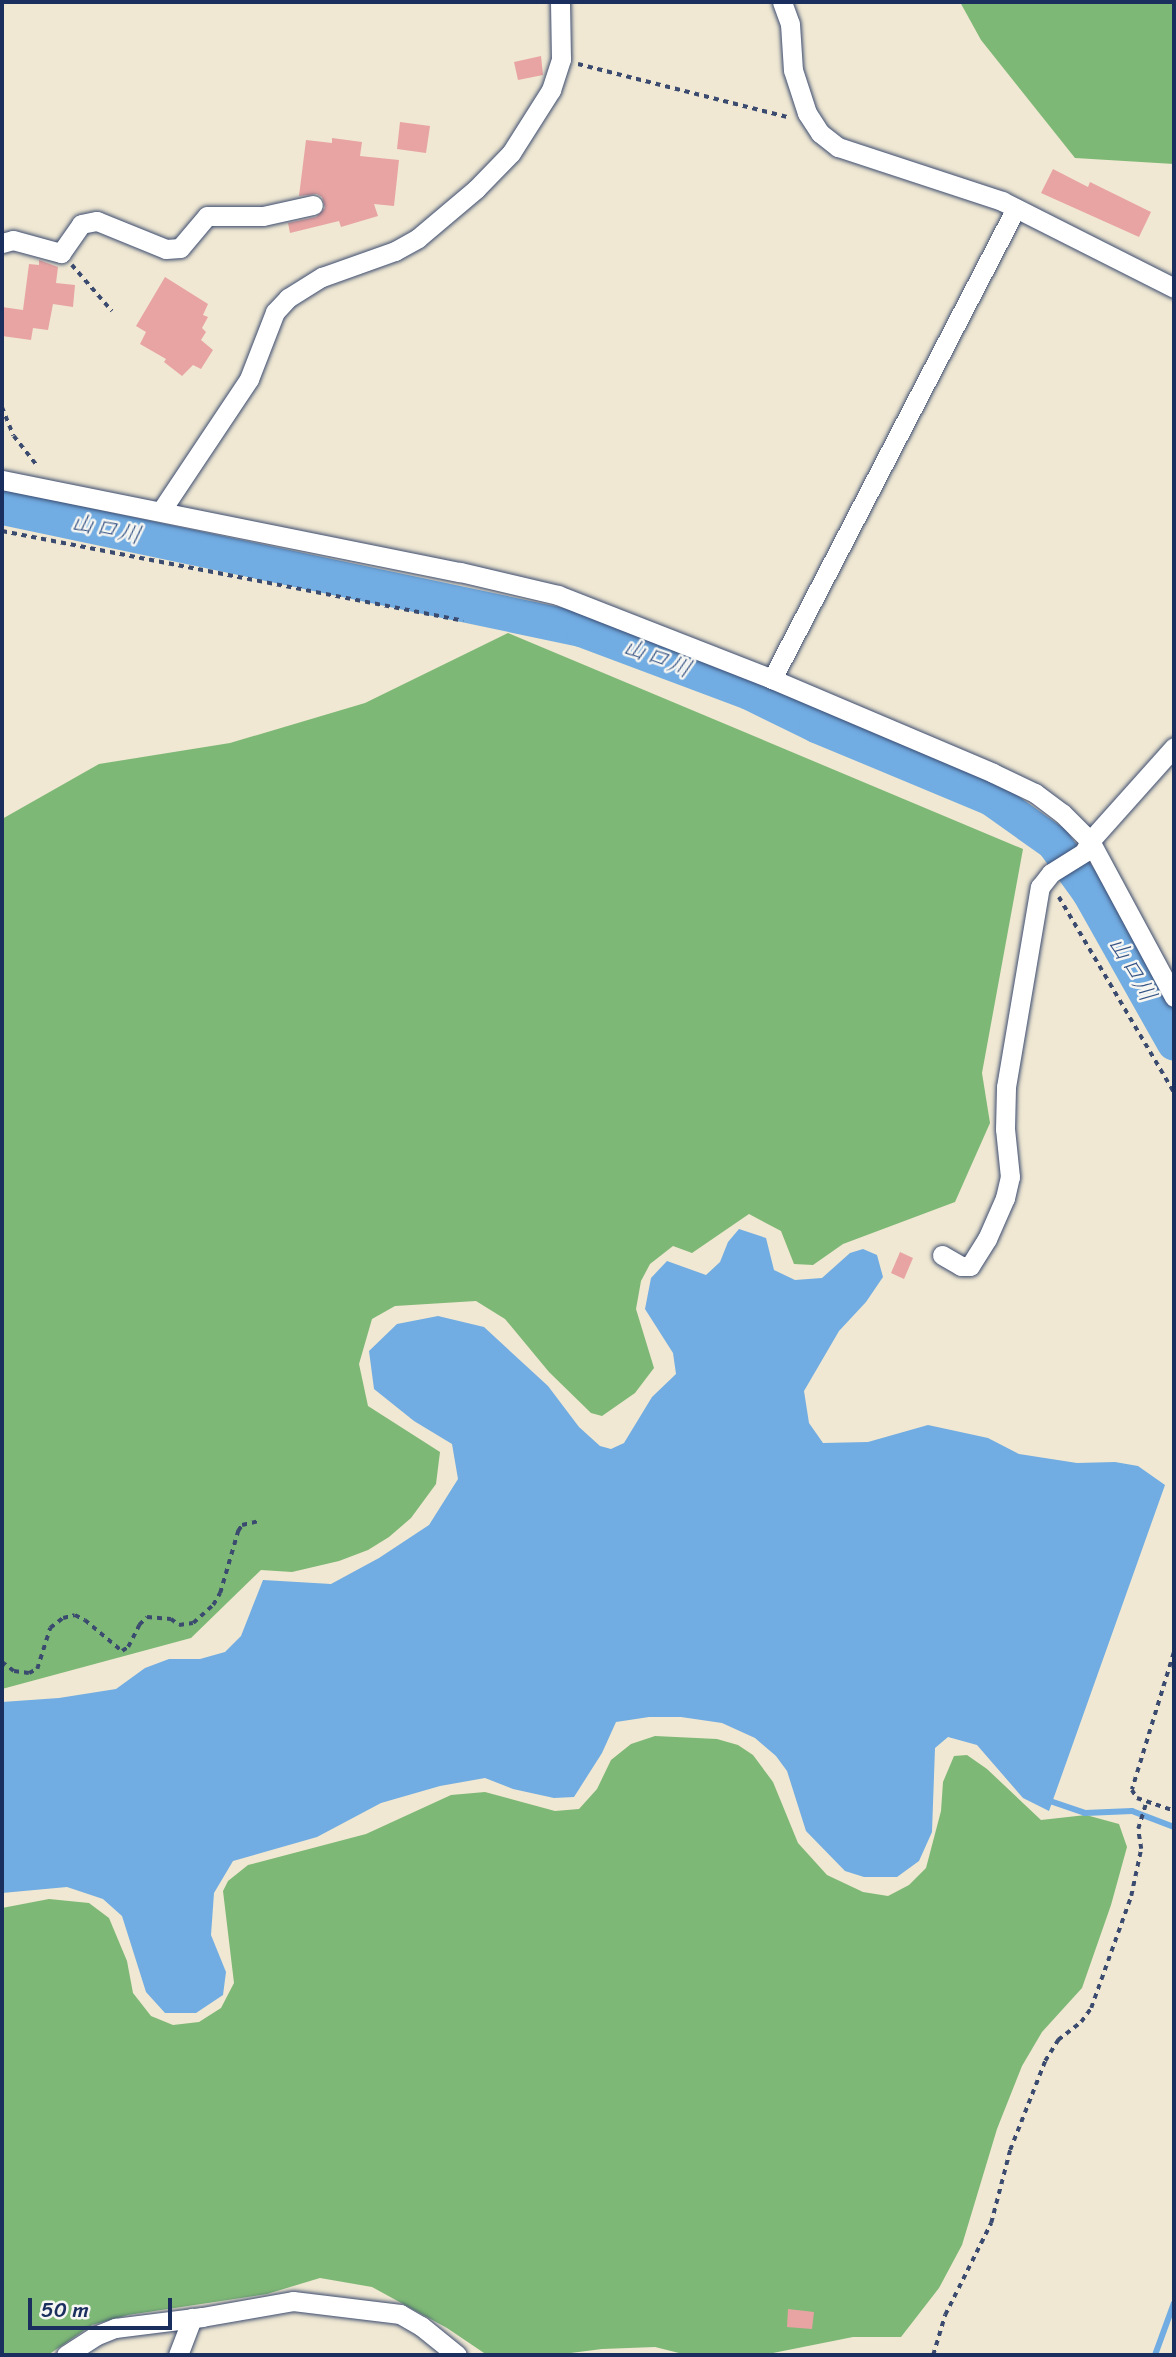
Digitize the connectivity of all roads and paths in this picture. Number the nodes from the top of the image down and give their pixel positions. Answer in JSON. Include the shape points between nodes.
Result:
{"nodes":[{"id":1,"x":559,"y":2,"type":"edge"},
{"id":2,"x":782,"y":2,"type":"edge"},
{"id":3,"x":561,"y":59,"type":"junction"},
{"id":4,"x":807,"y":113,"type":"junction"},
{"id":5,"x":313,"y":205,"type":"dead end"},
{"id":6,"x":1016,"y":208,"type":"junction"},
{"id":7,"x":2,"y":243,"type":"edge"},
{"id":8,"x":61,"y":253,"type":"junction"},
{"id":9,"x":1174,"y":288,"type":"edge"},
{"id":10,"x":112,"y":311,"type":"dead end"},
{"id":11,"x":2,"y":407,"type":"edge"},
{"id":12,"x":2,"y":481,"type":"edge"},
{"id":13,"x":45,"y":488,"type":"junction"},
{"id":14,"x":160,"y":511,"type":"junction"},
{"id":15,"x":2,"y":531,"type":"edge"},
{"id":16,"x":463,"y":621,"type":"dead end"},
{"id":17,"x":772,"y":679,"type":"junction"},
{"id":18,"x":1174,"y":747,"type":"edge"},
{"id":19,"x":1087,"y":846,"type":"junction"},
{"id":20,"x":1048,"y":876,"type":"junction"},
{"id":21,"x":1174,"y":997,"type":"edge"},
{"id":22,"x":1174,"y":1091,"type":"edge"},
{"id":23,"x":942,"y":1255,"type":"dead end"},
{"id":24,"x":259,"y":1521,"type":"dead end"},
{"id":25,"x":1174,"y":1653,"type":"edge"},
{"id":26,"x":2,"y":1662,"type":"edge"},
{"id":27,"x":1146,"y":1802,"type":"junction"},
{"id":28,"x":1174,"y":1811,"type":"edge"},
{"id":29,"x":192,"y":2318,"type":"junction"},
{"id":30,"x":66,"y":2355,"type":"edge"},
{"id":31,"x":178,"y":2355,"type":"edge"},
{"id":32,"x":457,"y":2355,"type":"edge"},
{"id":33,"x":933,"y":2355,"type":"edge"}],
"edges":[{"from":1,"to":3,"type":"street"},
{"from":2,"to":4,"type":"street","via":[[790,24],[793,70]]},
{"from":3,"to":4,"type":"path","via":[[761,112],[791,118]]},
{"from":3,"to":14,"type":"street","via":[[546,99],[511,153],[445,217],[395,251],[302,286],[275,312],[249,379]]},
{"from":4,"to":6,"type":"street","via":[[820,133],[838,147]]},
{"from":5,"to":8,"type":"street","via":[[263,216],[207,216],[180,248],[166,249],[89,221],[80,224]]},
{"from":6,"to":9,"type":"street"},
{"from":6,"to":17,"type":"street"},
{"from":7,"to":8,"type":"street","via":[[13,240]]},
{"from":8,"to":10,"type":"path"},
{"from":11,"to":13,"type":"path","via":[[15,436],[39,469]]},
{"from":12,"to":13,"type":"street"},
{"from":13,"to":14,"type":"street"},
{"from":14,"to":17,"type":"street","via":[[558,595]]},
{"from":15,"to":16,"type":"path"},
{"from":17,"to":19,"type":"street","via":[[1035,793],[1062,813]]},
{"from":18,"to":19,"type":"street"},
{"from":19,"to":20,"type":"street"},
{"from":19,"to":21,"type":"street"},
{"from":20,"to":22,"type":"path"},
{"from":20,"to":23,"type":"street","via":[[1040,887],[1006,1087],[1010,1177],[1005,1198],[970,1266]]},
{"from":24,"to":26,"type":"path","via":[[242,1525],[238,1531],[220,1593],[192,1623],[179,1625],[171,1619],[147,1617],[122,1651],[75,1615],[50,1628],[37,1669],[14,1671]]},
{"from":25,"to":27,"type":"path","via":[[1133,1782],[1137,1798]]},
{"from":27,"to":28,"type":"path"},
{"from":27,"to":33,"type":"path","via":[[1139,1820],[1138,1871],[1091,2008],[1058,2040],[1045,2061],[1010,2150],[991,2223],[945,2315]]},
{"from":29,"to":30,"type":"street","via":[[115,2328]]},
{"from":29,"to":31,"type":"street"},
{"from":29,"to":32,"type":"street","via":[[293,2301],[400,2314]]}]}
